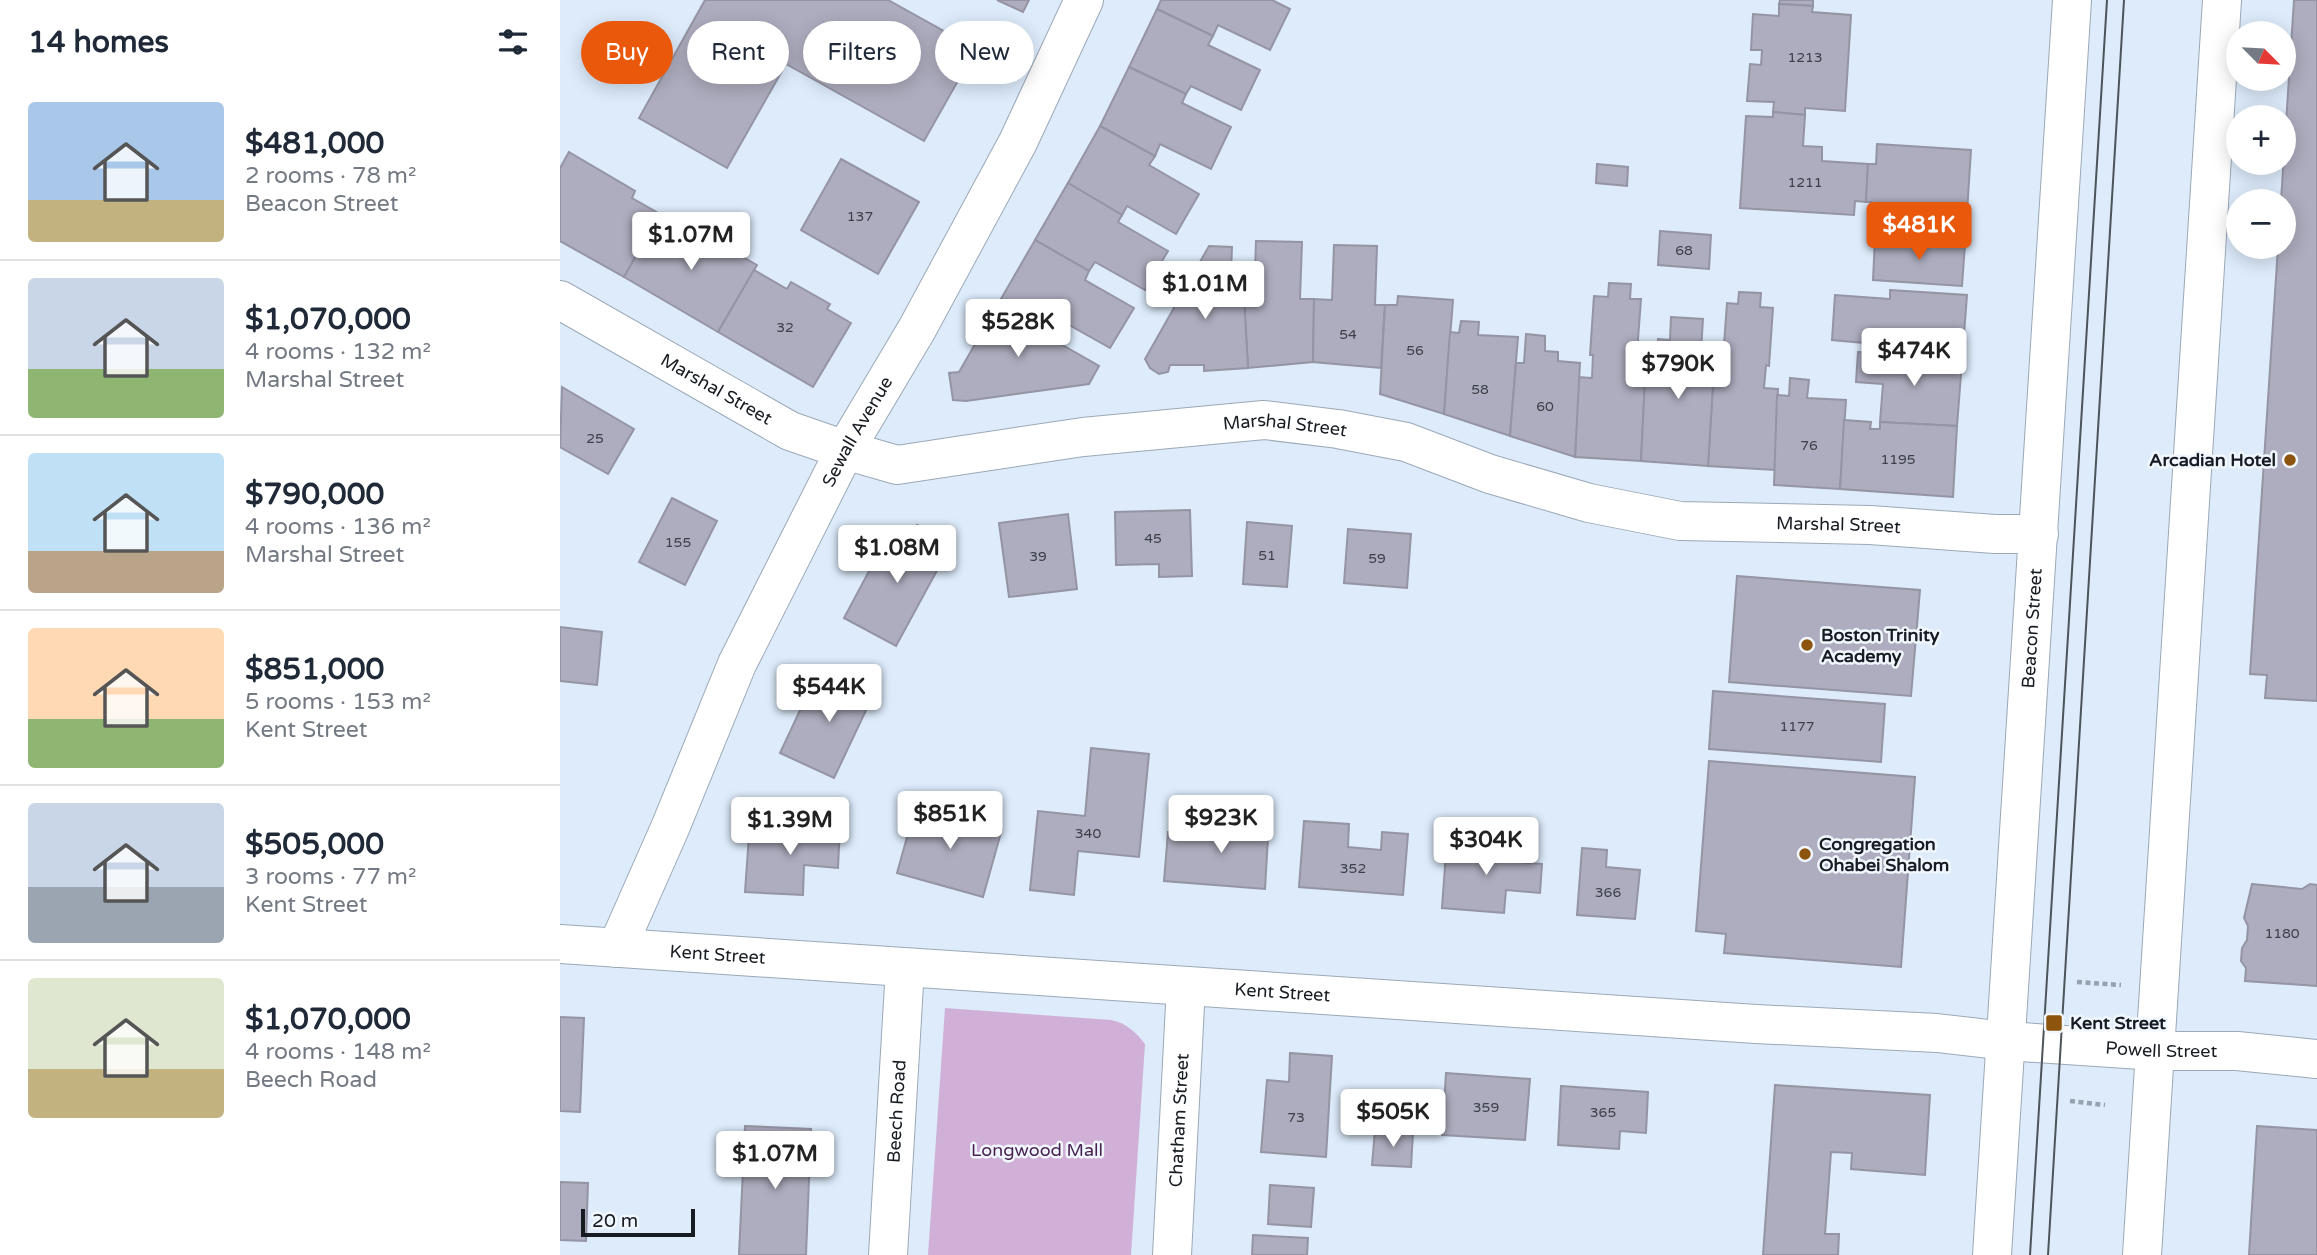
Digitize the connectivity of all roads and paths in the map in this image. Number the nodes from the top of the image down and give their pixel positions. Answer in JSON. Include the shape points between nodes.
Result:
{"nodes":[{"id":1,"x":1084,"y":0,"type":"edge"},
{"id":2,"x":2072,"y":0,"type":"edge"},
{"id":3,"x":2222,"y":0,"type":"edge"},
{"id":4,"x":560,"y":300,"type":"edge"},
{"id":5,"x":845,"y":450,"type":"junction"},
{"id":6,"x":2039,"y":534,"type":"junction"},
{"id":7,"x":560,"y":944,"type":"edge"},
{"id":8,"x":617,"y":948,"type":"junction"},
{"id":9,"x":905,"y":968,"type":"junction"},
{"id":10,"x":2077,"y":982,"type":"dead end"},
{"id":11,"x":2127,"y":985,"type":"dead end"},
{"id":12,"x":1186,"y":986,"type":"junction"},
{"id":13,"x":2006,"y":1041,"type":"junction"},
{"id":14,"x":2155,"y":1051,"type":"junction"},
{"id":15,"x":2317,"y":1059,"type":"edge"},
{"id":16,"x":2070,"y":1101,"type":"dead end"},
{"id":17,"x":2105,"y":1105,"type":"dead end"},
{"id":18,"x":888,"y":1255,"type":"edge"},
{"id":19,"x":1172,"y":1255,"type":"edge"},
{"id":20,"x":1992,"y":1255,"type":"edge"},
{"id":21,"x":2142,"y":1255,"type":"edge"}],
"edges":[{"from":1,"to":5,"type":"street","name":"Sewall Avenue","via":[[1018,142],[917,329]]},
{"from":2,"to":6,"type":"street","name":"Beacon Street"},
{"from":3,"to":14,"type":"street"},
{"from":4,"to":5,"type":"street","name":"Marshal Street","via":[[790,431]]},
{"from":5,"to":6,"type":"street","name":"Marshal Street","via":[[897,465],[1083,438],[1264,420],[1406,442],[1490,474],[1589,503],[1680,521]]},
{"from":5,"to":8,"type":"street","name":"Sewall Avenue","via":[[737,664]]},
{"from":6,"to":13,"type":"street","name":"Beacon Street"},
{"from":7,"to":8,"type":"street","name":"Kent Street"},
{"from":8,"to":9,"type":"street","name":"Kent Street"},
{"from":9,"to":12,"type":"street","name":"Kent Street"},
{"from":9,"to":18,"type":"street","name":"Beech Road"},
{"from":10,"to":11,"type":"path"},
{"from":12,"to":13,"type":"street","name":"Kent Street"},
{"from":12,"to":19,"type":"street","name":"Chatham Street"},
{"from":13,"to":14,"type":"street","name":"Powell Street"},
{"from":13,"to":20,"type":"street","name":"Beacon Street"},
{"from":14,"to":15,"type":"street","name":"Powell Street","via":[[2237,1051]]},
{"from":14,"to":21,"type":"street"},
{"from":16,"to":17,"type":"path"}]}
